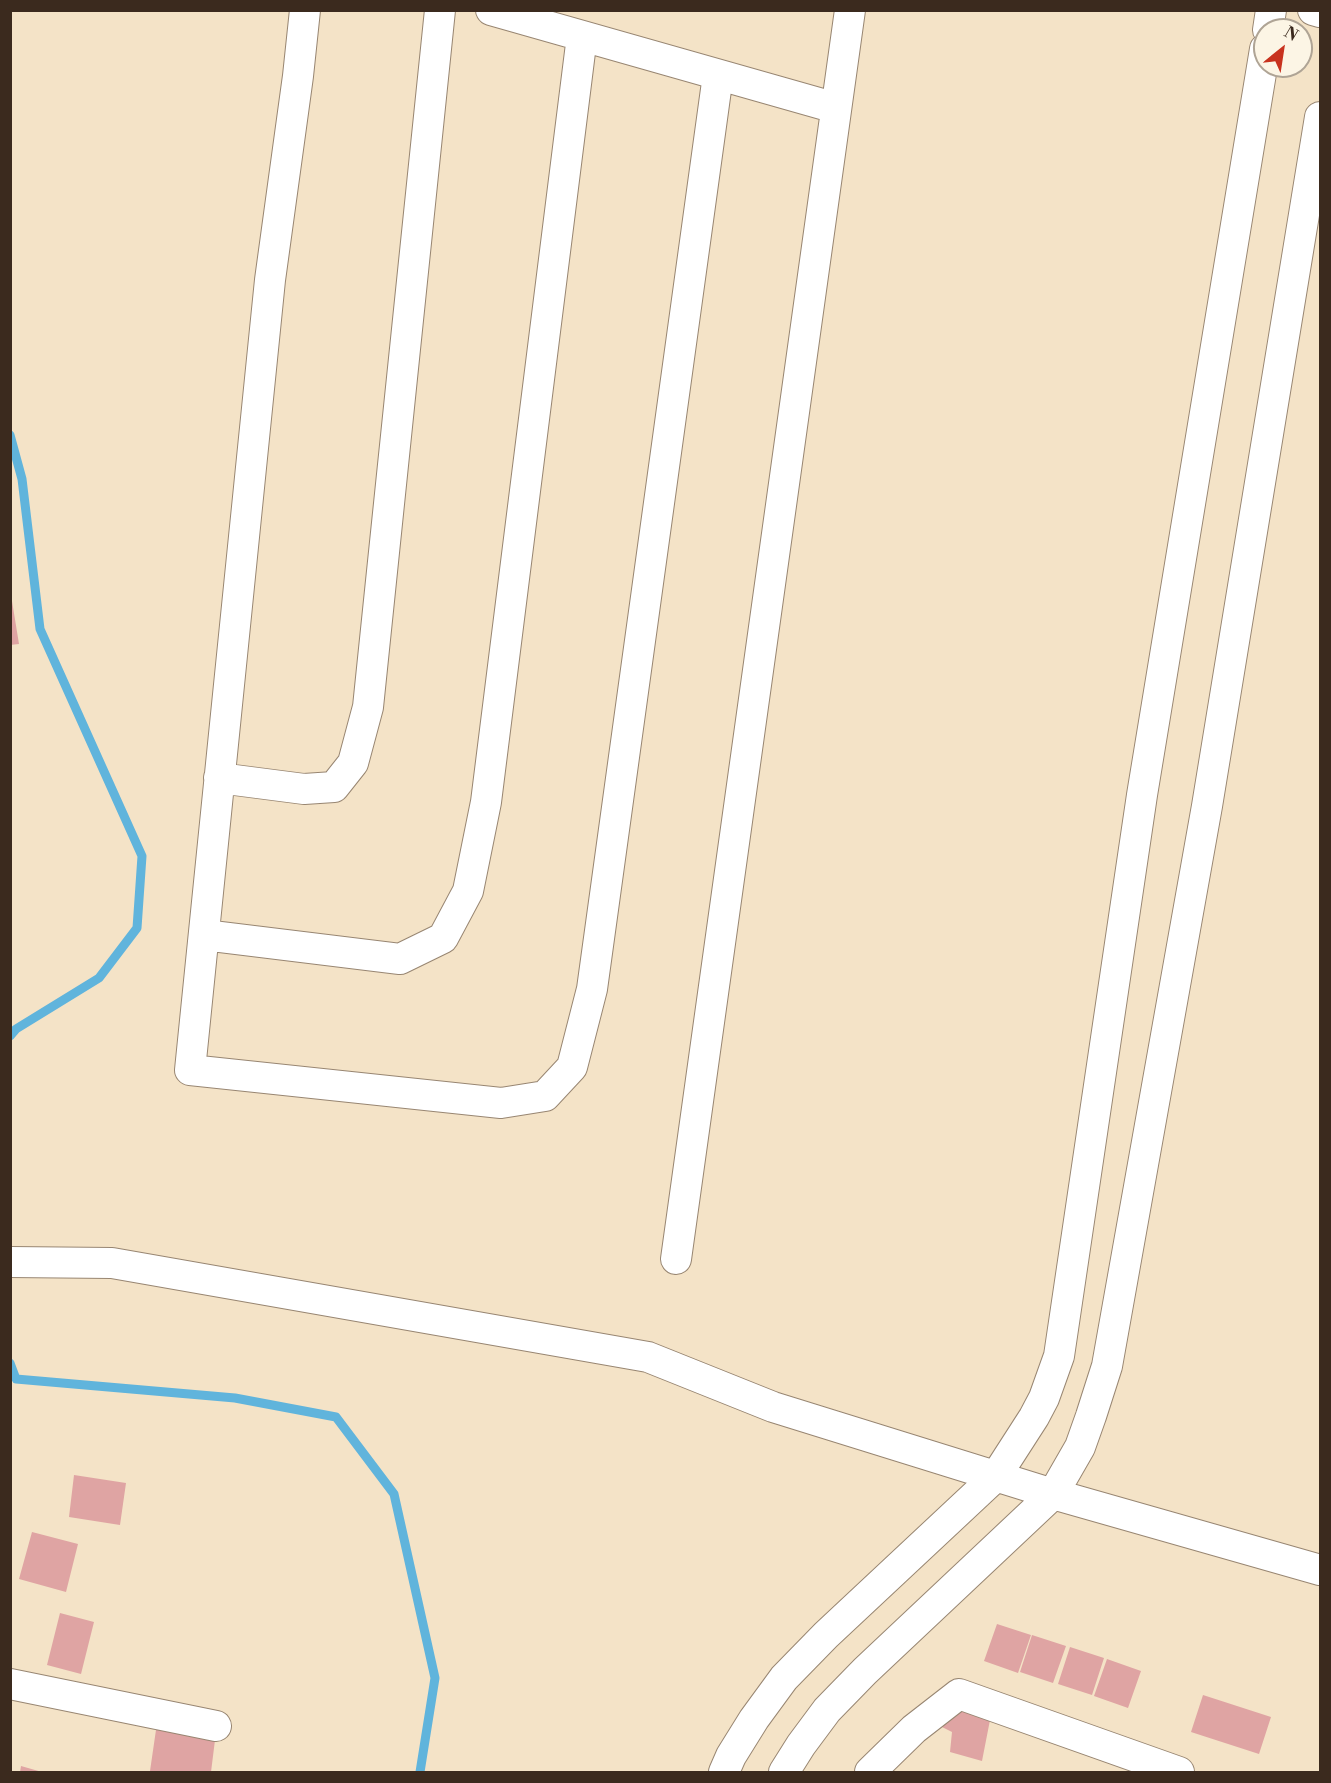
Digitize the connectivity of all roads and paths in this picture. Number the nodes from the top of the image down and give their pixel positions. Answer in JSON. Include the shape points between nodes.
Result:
{"nodes":[{"id":1,"x":305,"y":10,"type":"edge"},
{"id":2,"x":440,"y":10,"type":"edge"},
{"id":3,"x":491,"y":10,"type":"edge"},
{"id":4,"x":850,"y":10,"type":"edge"},
{"id":5,"x":1313,"y":10,"type":"edge"},
{"id":6,"x":1320,"y":12,"type":"edge"},
{"id":7,"x":582,"y":36,"type":"junction"},
{"id":8,"x":718,"y":75,"type":"junction"},
{"id":9,"x":1260,"y":78,"type":"edge"},
{"id":10,"x":836,"y":108,"type":"junction"},
{"id":11,"x":1320,"y":117,"type":"edge"},
{"id":12,"x":219,"y":778,"type":"junction"},
{"id":13,"x":204,"y":935,"type":"junction"},
{"id":14,"x":676,"y":1259,"type":"dead end"},
{"id":15,"x":12,"y":1262,"type":"edge"},
{"id":16,"x":996,"y":1476,"type":"junction"},
{"id":17,"x":1053,"y":1494,"type":"junction"},
{"id":18,"x":1320,"y":1570,"type":"edge"},
{"id":19,"x":10,"y":1684,"type":"edge"},
{"id":20,"x":216,"y":1726,"type":"dead end"},
{"id":21,"x":1118,"y":1762,"type":"edge"},
{"id":22,"x":724,"y":1773,"type":"edge"},
{"id":23,"x":784,"y":1773,"type":"edge"},
{"id":24,"x":870,"y":1773,"type":"edge"},
{"id":25,"x":1179,"y":1773,"type":"edge"}],
"edges":[{"from":1,"to":12,"type":"street","via":[[270,279]]},
{"from":2,"to":12,"type":"street","via":[[368,707],[353,763],[334,787],[304,789]]},
{"from":3,"to":7,"type":"street"},
{"from":4,"to":10,"type":"street"},
{"from":5,"to":6,"type":"street"},
{"from":7,"to":8,"type":"street"},
{"from":7,"to":13,"type":"street","via":[[486,802],[468,891],[443,938],[400,959]]},
{"from":8,"to":10,"type":"street"},
{"from":8,"to":13,"type":"street","via":[[592,989],[572,1067],[545,1096],[501,1103],[189,1070]]},
{"from":9,"to":16,"type":"street","via":[[1142,795],[1059,1356],[1044,1398]]},
{"from":10,"to":14,"type":"street"},
{"from":11,"to":17,"type":"street","via":[[1207,806],[1107,1366],[1080,1447]]},
{"from":12,"to":13,"type":"street"},
{"from":15,"to":16,"type":"street","via":[[112,1263],[648,1357],[773,1407]]},
{"from":16,"to":17,"type":"street"},
{"from":16,"to":22,"type":"street","via":[[784,1678],[754,1719]]},
{"from":17,"to":18,"type":"street"},
{"from":17,"to":23,"type":"street","via":[[850,1686],[827,1710]]},
{"from":19,"to":20,"type":"street"},
{"from":21,"to":24,"type":"street","via":[[959,1694],[914,1729]]},
{"from":21,"to":25,"type":"street"}]}
